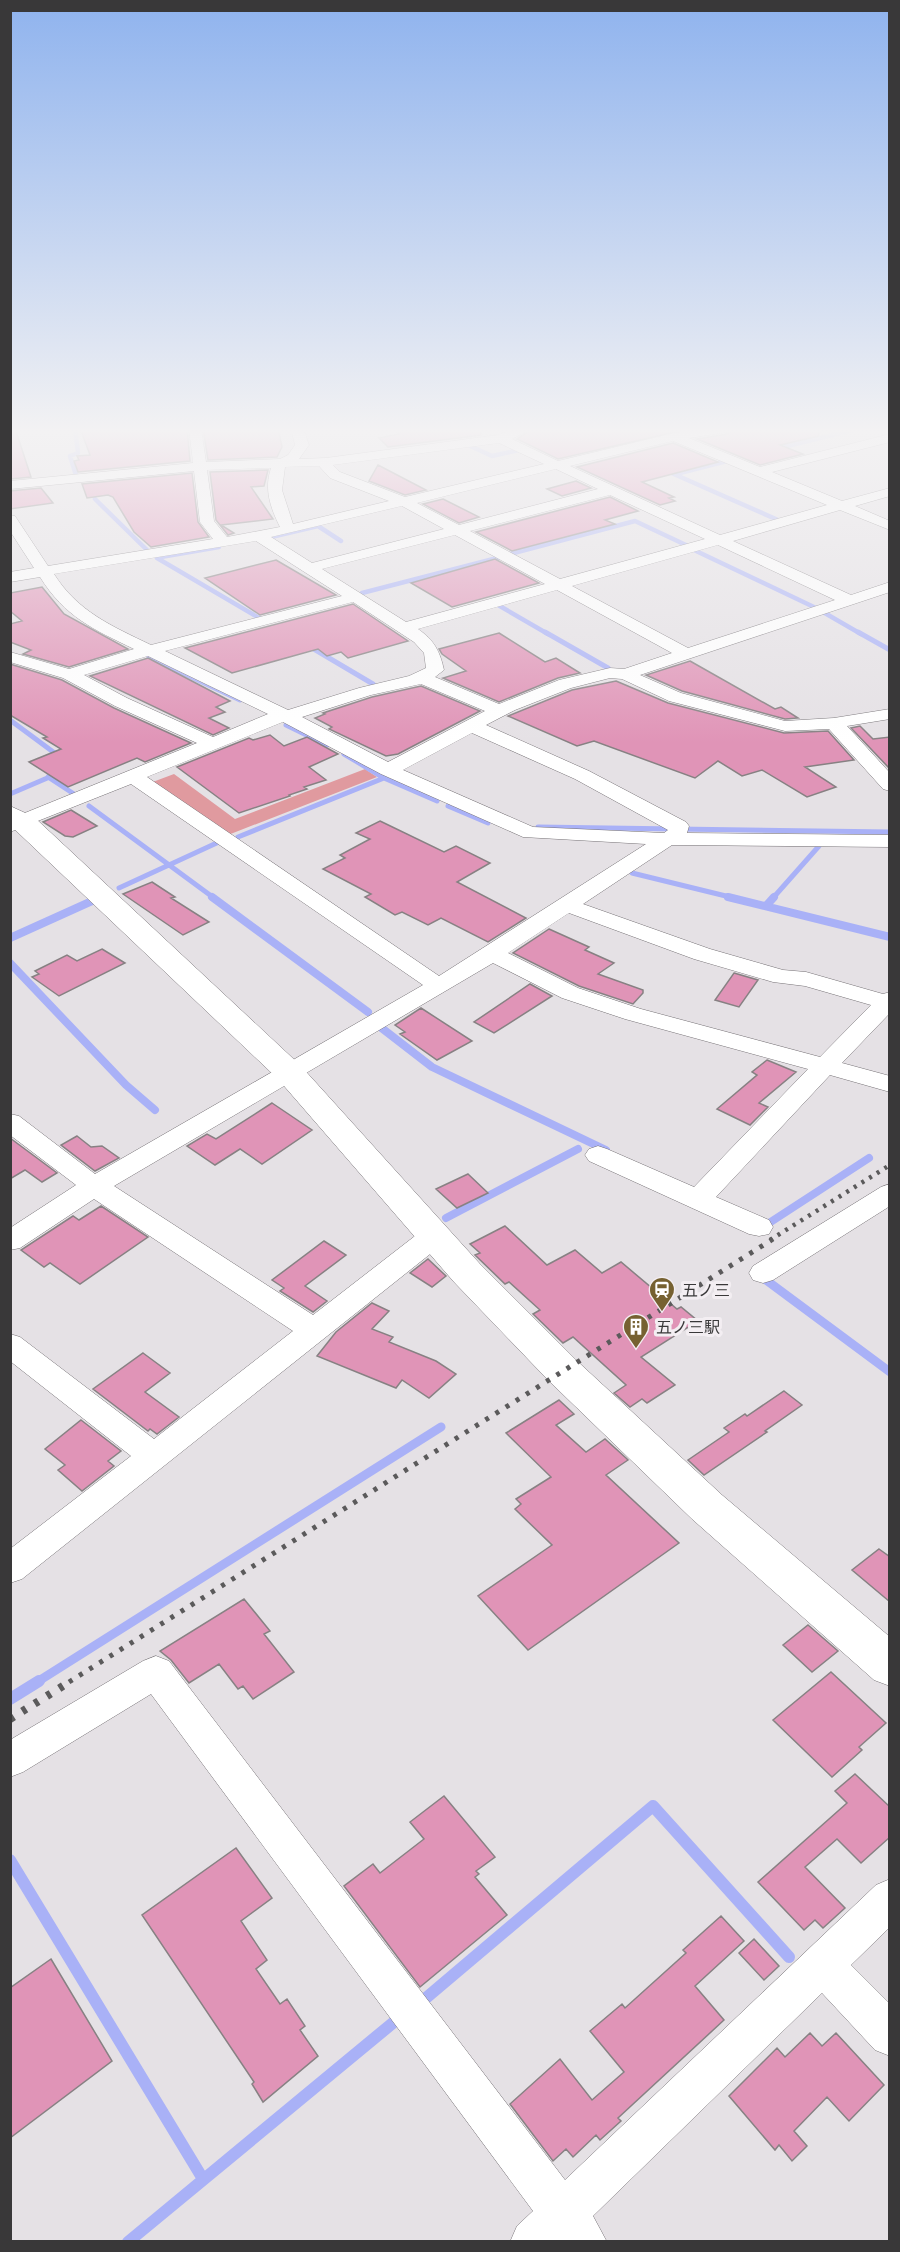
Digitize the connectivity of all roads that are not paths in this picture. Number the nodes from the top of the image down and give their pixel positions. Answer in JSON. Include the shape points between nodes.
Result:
{"nodes":[{"id":1,"x":216,"y":533,"type":"edge"},
{"id":2,"x":273,"y":533,"type":"edge"},
{"id":3,"x":450,"y":533,"type":"edge"},
{"id":4,"x":462,"y":533,"type":"edge"},
{"id":5,"x":705,"y":533,"type":"edge"},
{"id":6,"x":744,"y":533,"type":"edge"},
{"id":7,"x":259,"y":536,"type":"junction"},
{"id":8,"x":720,"y":540,"type":"junction"},
{"id":9,"x":223,"y":542,"type":"junction"},
{"id":10,"x":18,"y":543,"type":"edge"},
{"id":11,"x":309,"y":568,"type":"junction"},
{"id":12,"x":46,"y":573,"type":"junction"},
{"id":13,"x":10,"y":577,"type":"edge"},
{"id":14,"x":559,"y":585,"type":"junction"},
{"id":15,"x":890,"y":587,"type":"edge"},
{"id":16,"x":355,"y":597,"type":"junction"},
{"id":17,"x":849,"y":600,"type":"junction"},
{"id":18,"x":404,"y":628,"type":"junction"},
{"id":19,"x":150,"y":650,"type":"junction"},
{"id":20,"x":687,"y":654,"type":"junction"},
{"id":21,"x":12,"y":660,"type":"edge"},
{"id":22,"x":69,"y":674,"type":"junction"},
{"id":23,"x":625,"y":674,"type":"junction"},
{"id":24,"x":424,"y":679,"type":"junction"},
{"id":25,"x":500,"y":711,"type":"junction"},
{"id":26,"x":890,"y":714,"type":"edge"},
{"id":27,"x":286,"y":716,"type":"junction"},
{"id":28,"x":834,"y":723,"type":"junction"},
{"id":29,"x":472,"y":726,"type":"junction"},
{"id":30,"x":214,"y":744,"type":"junction"},
{"id":31,"x":388,"y":770,"type":"junction"},
{"id":32,"x":134,"y":777,"type":"junction"},
{"id":33,"x":890,"y":785,"type":"edge"},
{"id":34,"x":15,"y":821,"type":"edge"},
{"id":35,"x":675,"y":833,"type":"junction"},
{"id":36,"x":890,"y":841,"type":"edge"},
{"id":37,"x":567,"y":905,"type":"junction"},
{"id":38,"x":492,"y":954,"type":"junction"},
{"id":39,"x":439,"y":986,"type":"junction"},
{"id":40,"x":888,"y":1000,"type":"edge"},
{"id":41,"x":825,"y":1067,"type":"junction"},
{"id":42,"x":289,"y":1072,"type":"junction"},
{"id":43,"x":890,"y":1084,"type":"edge"},
{"id":44,"x":10,"y":1122,"type":"edge"},
{"id":45,"x":598,"y":1155,"type":"dead end"},
{"id":46,"x":94,"y":1186,"type":"junction"},
{"id":47,"x":890,"y":1193,"type":"edge"},
{"id":48,"x":698,"y":1199,"type":"junction"},
{"id":49,"x":759,"y":1227,"type":"dead end"},
{"id":50,"x":434,"y":1236,"type":"junction"},
{"id":51,"x":10,"y":1241,"type":"edge"},
{"id":52,"x":763,"y":1273,"type":"dead end"},
{"id":53,"x":314,"y":1330,"type":"junction"},
{"id":54,"x":10,"y":1345,"type":"edge"},
{"id":55,"x":154,"y":1456,"type":"junction"},
{"id":56,"x":10,"y":1569,"type":"edge"},
{"id":57,"x":890,"y":1666,"type":"edge"},
{"id":58,"x":10,"y":1760,"type":"edge"},
{"id":59,"x":890,"y":1899,"type":"edge"},
{"id":60,"x":822,"y":1964,"type":"junction"},
{"id":61,"x":890,"y":2035,"type":"edge"},
{"id":62,"x":573,"y":2227,"type":"edge"},
{"id":63,"x":533,"y":2241,"type":"edge"}],
"edges":[{"from":1,"to":9,"type":"street"},
{"from":2,"to":7,"type":"street"},
{"from":3,"to":11,"type":"street"},
{"from":4,"to":14,"type":"street"},
{"from":5,"to":8,"type":"street"},
{"from":6,"to":8,"type":"street"},
{"from":7,"to":9,"type":"street"},
{"from":7,"to":11,"type":"street"},
{"from":8,"to":14,"type":"street"},
{"from":8,"to":17,"type":"street"},
{"from":9,"to":12,"type":"street"},
{"from":10,"to":12,"type":"street"},
{"from":11,"to":16,"type":"street"},
{"from":12,"to":13,"type":"street"},
{"from":12,"to":19,"type":"street","via":[[56,590],[89,621]]},
{"from":14,"to":18,"type":"street"},
{"from":14,"to":20,"type":"street"},
{"from":15,"to":17,"type":"street"},
{"from":16,"to":18,"type":"street"},
{"from":16,"to":19,"type":"street"},
{"from":17,"to":20,"type":"street"},
{"from":18,"to":24,"type":"street","via":[[432,652],[435,670]]},
{"from":19,"to":22,"type":"street"},
{"from":19,"to":27,"type":"street"},
{"from":20,"to":23,"type":"street"},
{"from":21,"to":22,"type":"street"},
{"from":22,"to":30,"type":"street"},
{"from":23,"to":25,"type":"street","via":[[610,673],[565,684]]},
{"from":23,"to":28,"type":"street","via":[[675,697],[728,713],[785,726]]},
{"from":24,"to":25,"type":"street"},
{"from":24,"to":27,"type":"street","via":[[377,688]]},
{"from":25,"to":29,"type":"street"},
{"from":26,"to":28,"type":"street"},
{"from":27,"to":30,"type":"street"},
{"from":27,"to":31,"type":"street"},
{"from":28,"to":33,"type":"street"},
{"from":29,"to":31,"type":"street"},
{"from":29,"to":35,"type":"street","via":[[582,775]]},
{"from":30,"to":32,"type":"street"},
{"from":31,"to":35,"type":"street","via":[[530,833]]},
{"from":32,"to":34,"type":"street"},
{"from":32,"to":39,"type":"street"},
{"from":34,"to":42,"type":"street"},
{"from":35,"to":36,"type":"street"},
{"from":35,"to":37,"type":"street"},
{"from":37,"to":38,"type":"street"},
{"from":37,"to":40,"type":"street","via":[[702,954],[781,977],[806,979]]},
{"from":38,"to":39,"type":"street"},
{"from":38,"to":41,"type":"street","via":[[570,993]]},
{"from":39,"to":42,"type":"street"},
{"from":40,"to":41,"type":"street"},
{"from":41,"to":43,"type":"street"},
{"from":41,"to":48,"type":"street"},
{"from":42,"to":46,"type":"street"},
{"from":42,"to":50,"type":"street"},
{"from":44,"to":46,"type":"street"},
{"from":45,"to":48,"type":"street"},
{"from":46,"to":51,"type":"street"},
{"from":46,"to":53,"type":"street"},
{"from":47,"to":52,"type":"street"},
{"from":48,"to":49,"type":"street"},
{"from":50,"to":53,"type":"street"},
{"from":50,"to":57,"type":"street","via":[[604,1410],[707,1507]]},
{"from":53,"to":55,"type":"street"},
{"from":54,"to":55,"type":"street"},
{"from":55,"to":56,"type":"street"},
{"from":58,"to":62,"type":"street","via":[[156,1672]]},
{"from":59,"to":60,"type":"street"},
{"from":60,"to":61,"type":"street"},
{"from":60,"to":62,"type":"street"},
{"from":62,"to":63,"type":"street"}]}
